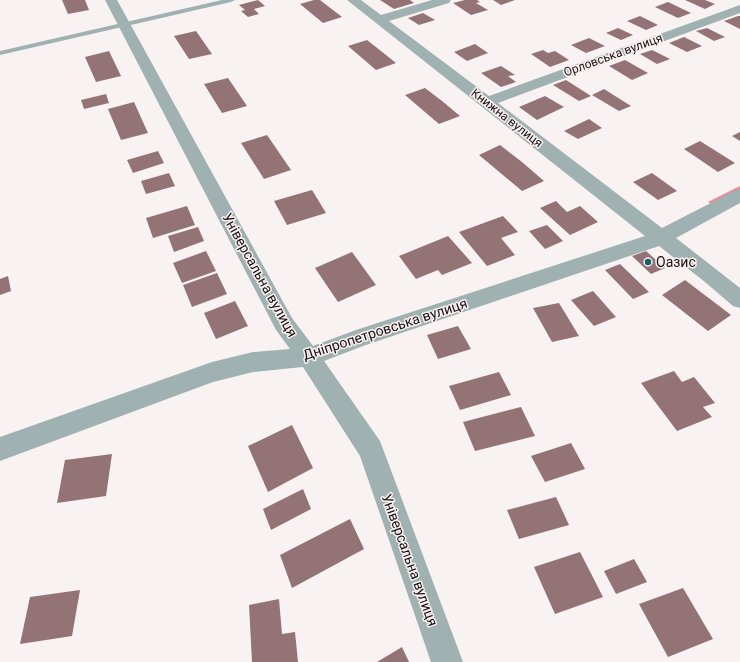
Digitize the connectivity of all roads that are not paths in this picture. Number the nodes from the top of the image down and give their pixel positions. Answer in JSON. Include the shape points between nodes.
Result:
{"nodes":[{"id":1,"x":111,"y":0,"type":"edge"},
{"id":2,"x":231,"y":0,"type":"edge"},
{"id":3,"x":353,"y":0,"type":"edge"},
{"id":4,"x":445,"y":0,"type":"edge"},
{"id":5,"x":740,"y":9,"type":"edge"},
{"id":6,"x":379,"y":20,"type":"junction"},
{"id":7,"x":125,"y":24,"type":"junction"},
{"id":8,"x":0,"y":53,"type":"edge"},
{"id":9,"x":487,"y":102,"type":"junction"},
{"id":10,"x":740,"y":195,"type":"edge"},
{"id":11,"x":660,"y":238,"type":"junction"},
{"id":12,"x":736,"y":292,"type":"edge"},
{"id":13,"x":309,"y":357,"type":"junction"},
{"id":14,"x":0,"y":450,"type":"edge"},
{"id":15,"x":447,"y":662,"type":"edge"}],
"edges":[{"from":1,"to":7,"type":"street","name":"Універсальна вулиця"},
{"from":2,"to":7,"type":"lane"},
{"from":3,"to":6,"type":"street","name":"Книжна вулиця"},
{"from":4,"to":6,"type":"street"},
{"from":5,"to":9,"type":"street","name":"Орловська вулиця"},
{"from":6,"to":9,"type":"street","name":"Книжна вулиця"},
{"from":7,"to":8,"type":"lane"},
{"from":7,"to":13,"type":"street","name":"Універсальна вулиця","via":[[284,324]]},
{"from":9,"to":11,"type":"street","name":"Книжна вулиця"},
{"from":10,"to":11,"type":"street","name":"Дніпропетровська вулиця"},
{"from":11,"to":12,"type":"street","name":"Книжна вулиця"},
{"from":11,"to":13,"type":"street","name":"Дніпропетровська вулиця"},
{"from":13,"to":14,"type":"street","name":"Дніпропетровська вулиця","via":[[253,362],[212,372]]},
{"from":13,"to":15,"type":"street","name":"Універсальна вулиця","via":[[371,450]]}]}
